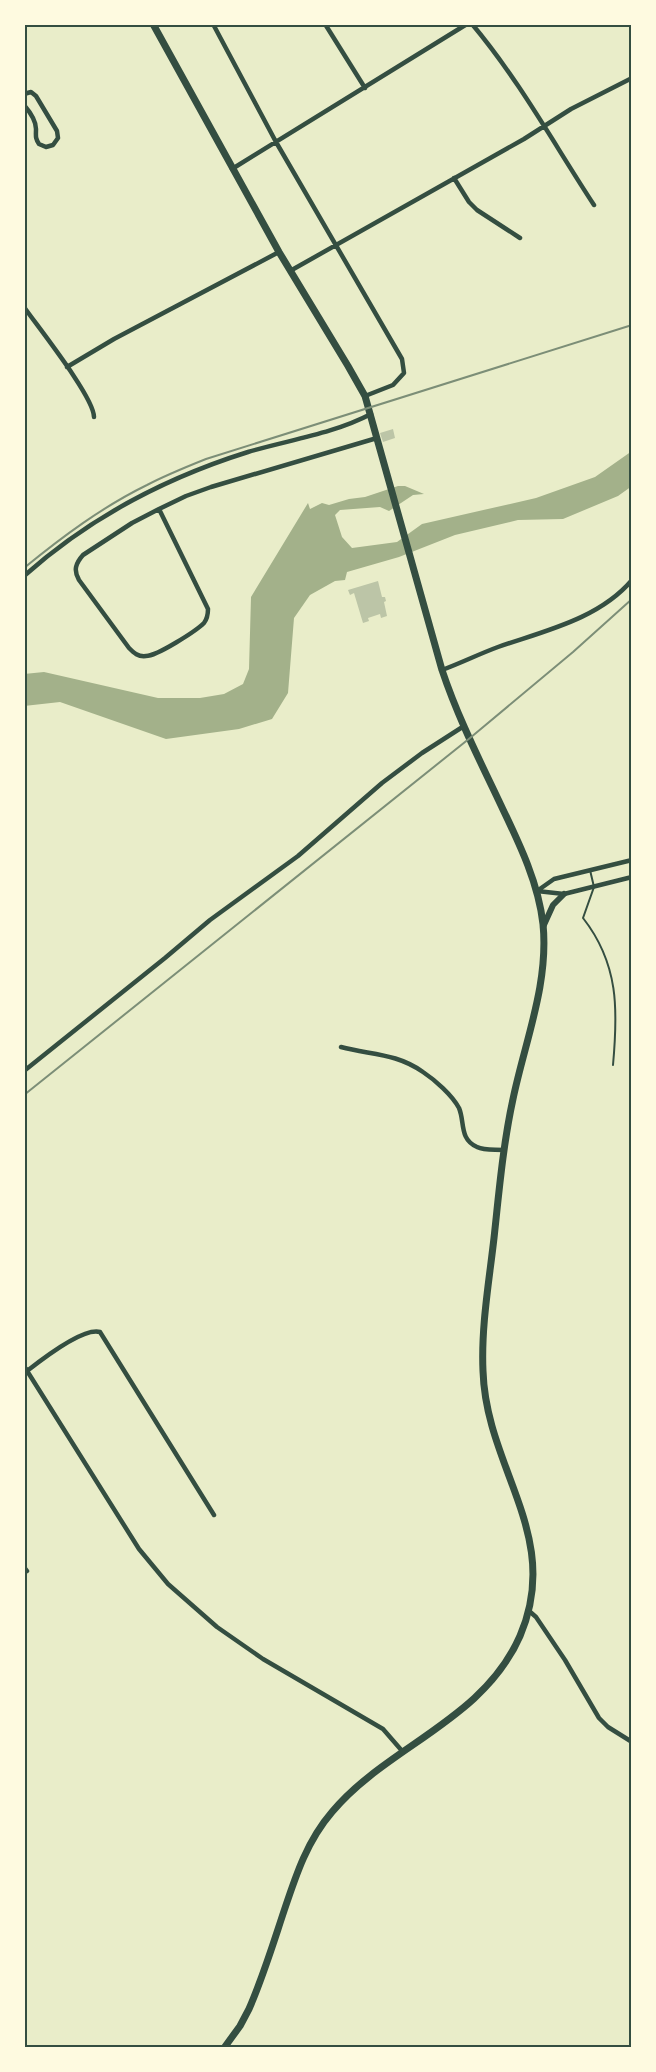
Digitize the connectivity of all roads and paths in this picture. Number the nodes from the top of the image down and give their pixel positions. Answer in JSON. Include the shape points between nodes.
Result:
{"nodes":[{"id":1,"x":153,"y":24,"type":"edge"},
{"id":2,"x":213,"y":24,"type":"edge"},
{"id":3,"x":325,"y":24,"type":"edge"},
{"id":4,"x":467,"y":24,"type":"edge"},
{"id":5,"x":472,"y":24,"type":"edge"},
{"id":6,"x":632,"y":78,"type":"edge"},
{"id":7,"x":365,"y":88,"type":"junction"},
{"id":8,"x":24,"y":94,"type":"edge"},
{"id":9,"x":24,"y":105,"type":"edge"},
{"id":10,"x":544,"y":126,"type":"junction"},
{"id":11,"x":276,"y":142,"type":"junction"},
{"id":12,"x":232,"y":169,"type":"junction"},
{"id":13,"x":454,"y":178,"type":"junction"},
{"id":14,"x":594,"y":205,"type":"dead end"},
{"id":15,"x":520,"y":238,"type":"dead end"},
{"id":16,"x":336,"y":245,"type":"junction"},
{"id":17,"x":279,"y":252,"type":"junction"},
{"id":18,"x":290,"y":271,"type":"junction"},
{"id":19,"x":24,"y":307,"type":"edge"},
{"id":20,"x":67,"y":367,"type":"junction"},
{"id":21,"x":364,"y":396,"type":"junction"},
{"id":22,"x":371,"y":414,"type":"junction"},
{"id":23,"x":94,"y":417,"type":"dead end"},
{"id":24,"x":376,"y":438,"type":"junction"},
{"id":25,"x":159,"y":509,"type":"junction"},
{"id":26,"x":24,"y":576,"type":"edge"},
{"id":27,"x":632,"y":580,"type":"edge"},
{"id":28,"x":442,"y":670,"type":"junction"},
{"id":29,"x":464,"y":726,"type":"junction"},
{"id":30,"x":632,"y":860,"type":"edge"},
{"id":31,"x":590,"y":870,"type":"junction"},
{"id":32,"x":632,"y":877,"type":"edge"},
{"id":33,"x":594,"y":886,"type":"junction"},
{"id":34,"x":537,"y":891,"type":"junction"},
{"id":35,"x":564,"y":894,"type":"junction"},
{"id":36,"x":543,"y":928,"type":"junction"},
{"id":37,"x":340,"y":1047,"type":"dead end"},
{"id":38,"x":613,"y":1065,"type":"dead end"},
{"id":39,"x":24,"y":1071,"type":"edge"},
{"id":40,"x":504,"y":1150,"type":"junction"},
{"id":41,"x":24,"y":1366,"type":"edge"},
{"id":42,"x":27,"y":1371,"type":"junction"},
{"id":43,"x":214,"y":1515,"type":"dead end"},
{"id":44,"x":528,"y":1610,"type":"junction"},
{"id":45,"x":632,"y":1742,"type":"edge"},
{"id":46,"x":403,"y":1753,"type":"junction"},
{"id":47,"x":224,"y":2048,"type":"edge"}],
"edges":[{"from":1,"to":12,"type":"main road"},
{"from":2,"to":11,"type":"street"},
{"from":3,"to":7,"type":"street"},
{"from":4,"to":7,"type":"street"},
{"from":5,"to":10,"type":"street","via":[[492,47]]},
{"from":6,"to":10,"type":"street"},
{"from":7,"to":11,"type":"street"},
{"from":8,"to":9,"type":"street","via":[[31,92],[36,96],[57,131],[53,145],[39,144],[34,119]]},
{"from":10,"to":13,"type":"street"},
{"from":10,"to":14,"type":"street"},
{"from":11,"to":12,"type":"street"},
{"from":11,"to":16,"type":"street"},
{"from":12,"to":17,"type":"main road"},
{"from":13,"to":15,"type":"street","via":[[477,210]]},
{"from":13,"to":16,"type":"street"},
{"from":16,"to":18,"type":"street"},
{"from":16,"to":21,"type":"street","via":[[402,359],[404,373],[393,385]]},
{"from":17,"to":18,"type":"main road"},
{"from":17,"to":20,"type":"street"},
{"from":18,"to":21,"type":"main road"},
{"from":19,"to":20,"type":"street"},
{"from":20,"to":23,"type":"street","via":[[89,400]]},
{"from":21,"to":22,"type":"main road"},
{"from":22,"to":24,"type":"main road"},
{"from":22,"to":26,"type":"street","via":[[180,476],[97,520]]},
{"from":24,"to":25,"type":"street","via":[[212,487]]},
{"from":24,"to":28,"type":"main road"},
{"from":25,"to":25,"type":"street","via":[[97,544],[76,565],[79,580],[129,648],[141,656],[160,652],[198,627],[208,614],[204,598]]},
{"from":27,"to":28,"type":"street","via":[[614,598],[591,612]]},
{"from":28,"to":29,"type":"main road"},
{"from":29,"to":34,"type":"main road","via":[[518,840]]},
{"from":29,"to":39,"type":"street","via":[[382,783],[298,856],[210,920]]},
{"from":30,"to":31,"type":"street"},
{"from":31,"to":33,"type":"lane"},
{"from":31,"to":34,"type":"street","via":[[554,879]]},
{"from":32,"to":33,"type":"street"},
{"from":33,"to":35,"type":"street"},
{"from":33,"to":38,"type":"lane","via":[[583,918],[606,960],[616,999]]},
{"from":34,"to":35,"type":"street"},
{"from":34,"to":36,"type":"main road"},
{"from":35,"to":36,"type":"street","via":[[553,904]]},
{"from":36,"to":40,"type":"main road","via":[[540,989]]},
{"from":37,"to":40,"type":"street","via":[[389,1056],[424,1072],[458,1106],[468,1142],[480,1149]]},
{"from":40,"to":44,"type":"main road","via":[[485,1318],[483,1371],[490,1424],[532,1545],[533,1582]]},
{"from":41,"to":42,"type":"street"},
{"from":42,"to":43,"type":"street","via":[[92,1331],[100,1332]]},
{"from":42,"to":46,"type":"street","via":[[138,1549],[168,1584],[262,1659],[383,1730]]},
{"from":44,"to":45,"type":"street","via":[[565,1660],[599,1718]]},
{"from":44,"to":46,"type":"main road","via":[[511,1653],[490,1682],[452,1718]]},
{"from":46,"to":47,"type":"main road","via":[[354,1789],[314,1836],[295,1878],[249,2009]]}]}
